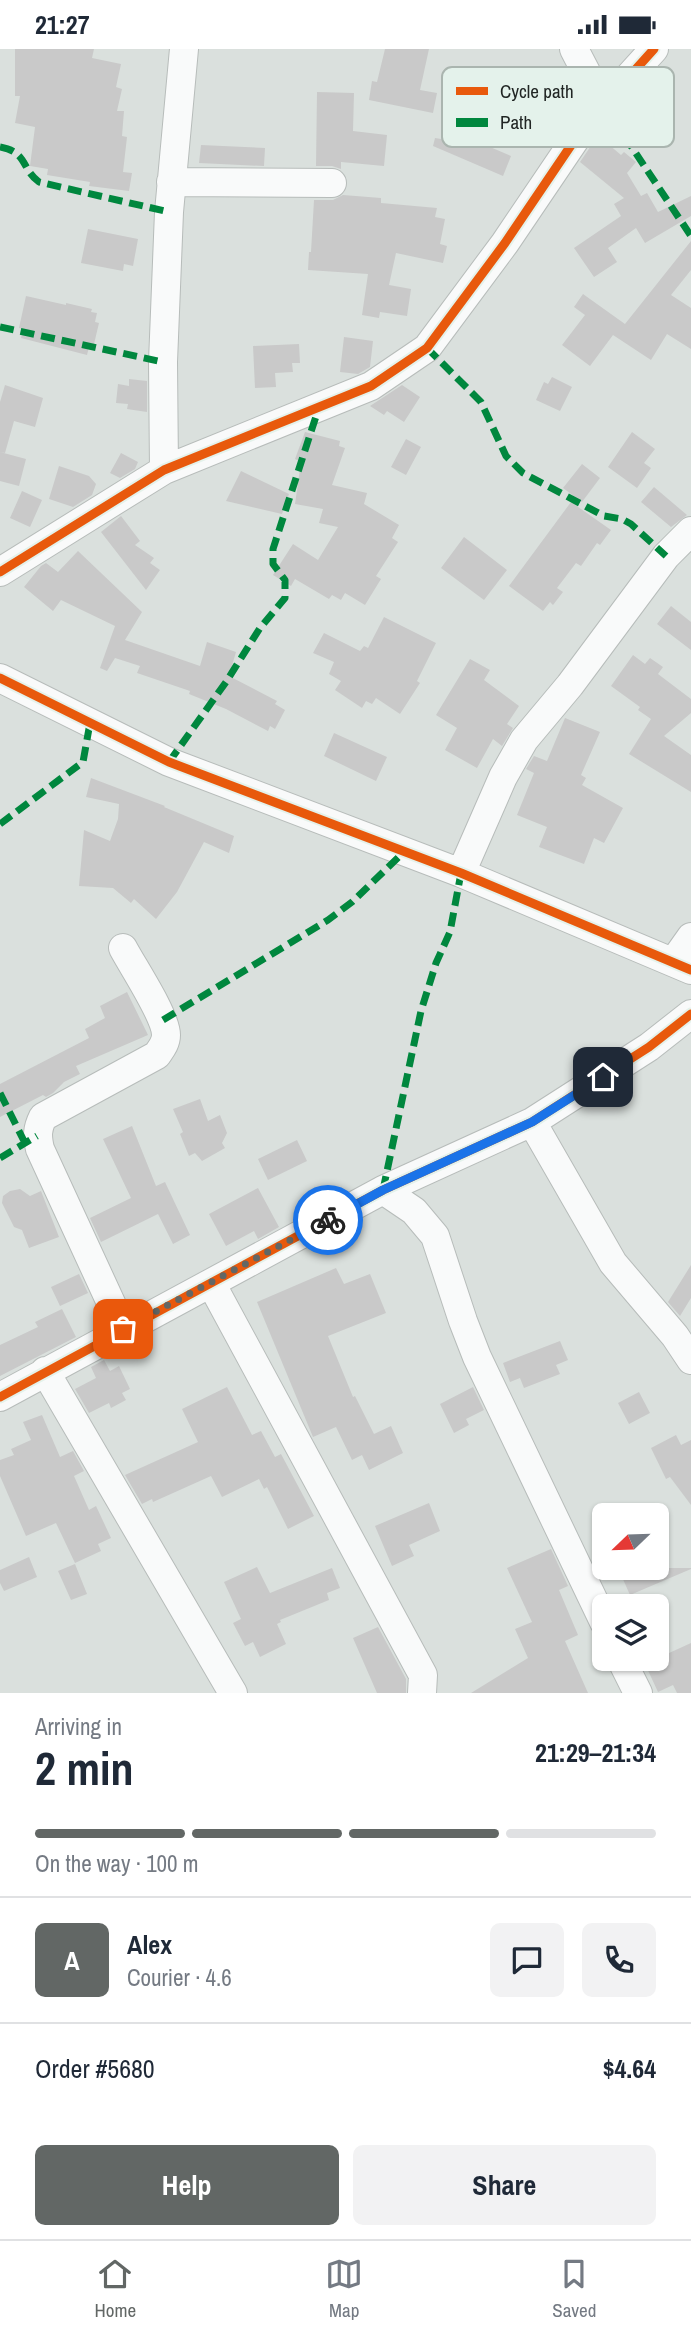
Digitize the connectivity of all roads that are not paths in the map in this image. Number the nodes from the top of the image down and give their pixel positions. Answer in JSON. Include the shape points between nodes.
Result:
{"nodes":[{"id":1,"x":184,"y":49,"type":"edge"},
{"id":2,"x":574,"y":49,"type":"edge"},
{"id":3,"x":654,"y":49,"type":"edge"},
{"id":4,"x":583,"y":67,"type":"edge"},
{"id":5,"x":638,"y":67,"type":"edge"},
{"id":6,"x":570,"y":147,"type":"edge"},
{"id":7,"x":171,"y":182,"type":"junction"},
{"id":8,"x":332,"y":183,"type":"dead end"},
{"id":9,"x":164,"y":470,"type":"junction"},
{"id":10,"x":691,"y":531,"type":"edge"},
{"id":11,"x":0,"y":572,"type":"edge"},
{"id":12,"x":0,"y":678,"type":"edge"},
{"id":13,"x":461,"y":873,"type":"junction"},
{"id":14,"x":691,"y":937,"type":"edge"},
{"id":15,"x":123,"y":948,"type":"dead end"},
{"id":16,"x":682,"y":966,"type":"edge"},
{"id":17,"x":691,"y":1014,"type":"edge"},
{"id":18,"x":532,"y":1122,"type":"junction"},
{"id":19,"x":383,"y":1190,"type":"junction"},
{"id":20,"x":211,"y":1283,"type":"junction"},
{"id":21,"x":123,"y":1329,"type":"junction"},
{"id":22,"x":691,"y":1360,"type":"edge"},
{"id":23,"x":45,"y":1371,"type":"junction"},
{"id":24,"x":0,"y":1397,"type":"edge"},
{"id":25,"x":592,"y":1597,"type":"edge"},
{"id":26,"x":627,"y":1671,"type":"edge"},
{"id":27,"x":233,"y":1693,"type":"edge"},
{"id":28,"x":422,"y":1693,"type":"edge"},
{"id":29,"x":638,"y":1693,"type":"edge"}],
"edges":[{"from":1,"to":7,"type":"street"},
{"from":2,"to":4,"type":"street"},
{"from":3,"to":5,"type":"street"},
{"from":6,"to":9,"type":"street","via":[[427,348],[371,386]]},
{"from":7,"to":8,"type":"street"},
{"from":7,"to":9,"type":"street","via":[[163,362]]},
{"from":9,"to":11,"type":"street"},
{"from":10,"to":13,"type":"street","via":[[666,556],[524,740]]},
{"from":12,"to":13,"type":"street","via":[[169,762]]},
{"from":13,"to":16,"type":"street"},
{"from":14,"to":16,"type":"street"},
{"from":15,"to":21,"type":"street","via":[[163,1020],[163,1047],[43,1117],[37,1136]]},
{"from":17,"to":18,"type":"street","via":[[649,1048]]},
{"from":18,"to":19,"type":"street"},
{"from":18,"to":22,"type":"street","via":[[613,1263]]},
{"from":19,"to":20,"type":"street"},
{"from":19,"to":25,"type":"street","via":[[414,1211],[435,1236],[477,1357]]},
{"from":20,"to":21,"type":"street"},
{"from":20,"to":28,"type":"street","via":[[423,1675]]},
{"from":21,"to":23,"type":"street"},
{"from":23,"to":24,"type":"street"},
{"from":23,"to":27,"type":"street"},
{"from":26,"to":29,"type":"street"}]}
